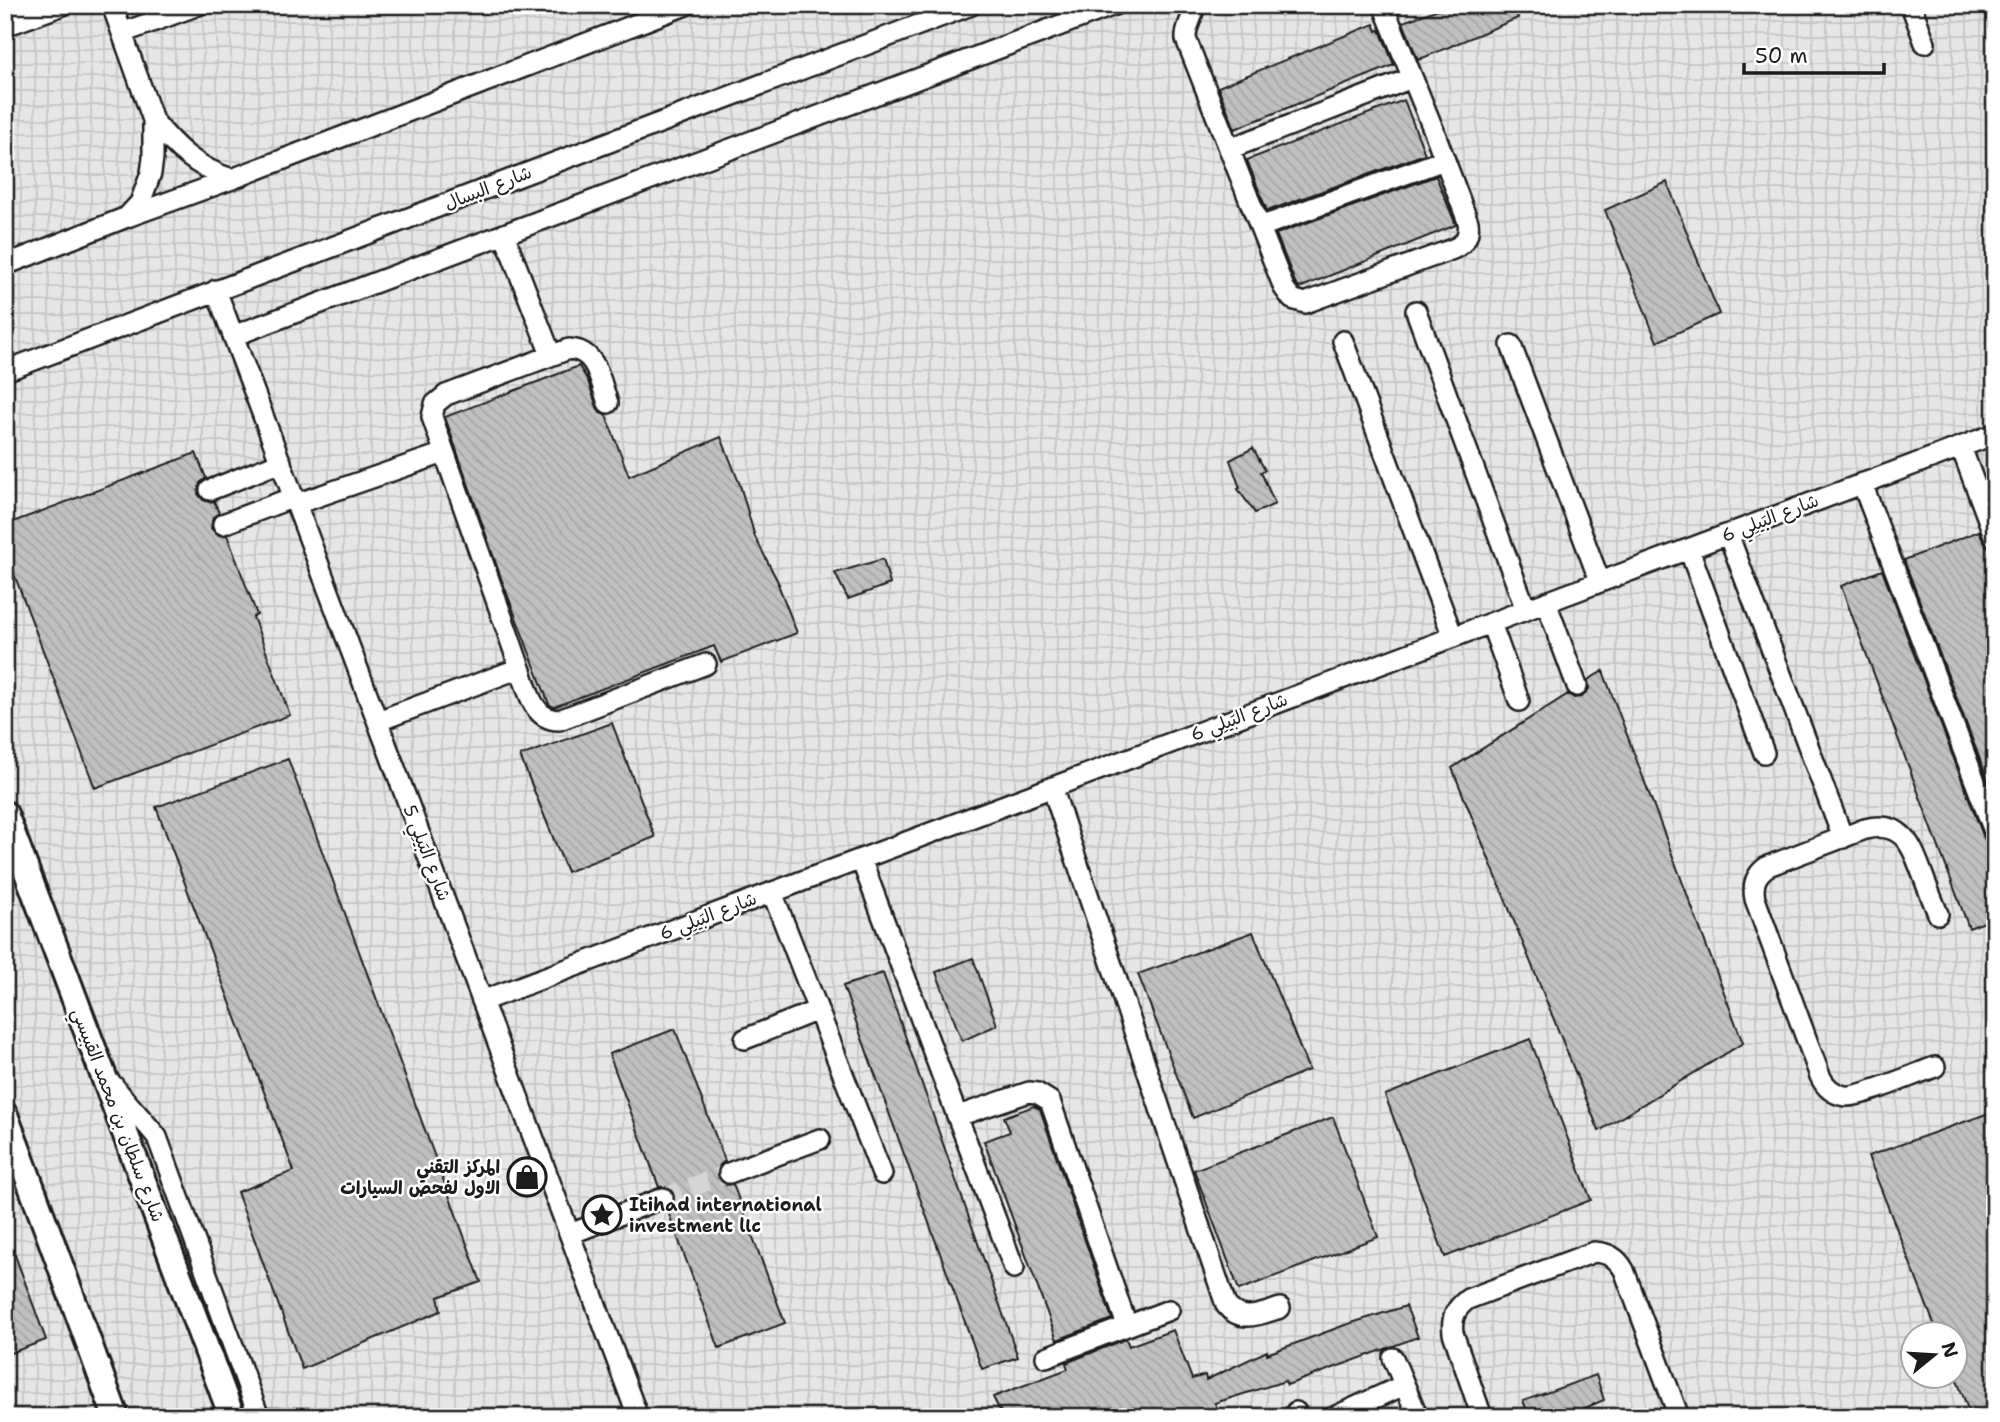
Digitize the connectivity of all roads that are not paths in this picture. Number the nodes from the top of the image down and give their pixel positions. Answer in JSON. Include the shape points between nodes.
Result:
{"nodes":[{"id":1,"x":63,"y":5,"type":"edge"},
{"id":2,"x":112,"y":5,"type":"edge"},
{"id":3,"x":198,"y":5,"type":"edge"},
{"id":4,"x":686,"y":5,"type":"edge"},
{"id":5,"x":971,"y":5,"type":"edge"},
{"id":6,"x":1114,"y":5,"type":"edge"},
{"id":7,"x":1194,"y":5,"type":"edge"},
{"id":8,"x":1383,"y":5,"type":"edge"},
{"id":9,"x":1911,"y":5,"type":"edge"},
{"id":10,"x":5,"y":26,"type":"edge"},
{"id":11,"x":122,"y":33,"type":"junction"},
{"id":12,"x":1925,"y":43,"type":"dead end"},
{"id":13,"x":1412,"y":78,"type":"junction"},
{"id":14,"x":153,"y":120,"type":"junction"},
{"id":15,"x":1229,"y":149,"type":"junction"},
{"id":16,"x":1444,"y":160,"type":"junction"},
{"id":17,"x":232,"y":178,"type":"junction"},
{"id":18,"x":127,"y":216,"type":"junction"},
{"id":19,"x":1260,"y":227,"type":"junction"},
{"id":20,"x":503,"y":234,"type":"junction"},
{"id":21,"x":5,"y":265,"type":"edge"},
{"id":22,"x":216,"y":290,"type":"junction"},
{"id":23,"x":1416,"y":311,"type":"dead end"},
{"id":24,"x":233,"y":336,"type":"junction"},
{"id":25,"x":1343,"y":341,"type":"dead end"},
{"id":26,"x":1511,"y":345,"type":"dead end"},
{"id":27,"x":551,"y":355,"type":"junction"},
{"id":28,"x":5,"y":371,"type":"edge"},
{"id":29,"x":608,"y":403,"type":"dead end"},
{"id":30,"x":1995,"y":434,"type":"edge"},
{"id":31,"x":1961,"y":447,"type":"junction"},
{"id":32,"x":444,"y":453,"type":"junction"},
{"id":33,"x":281,"y":462,"type":"junction"},
{"id":34,"x":1863,"y":483,"type":"junction"},
{"id":35,"x":210,"y":490,"type":"dead end"},
{"id":36,"x":295,"y":501,"type":"junction"},
{"id":37,"x":223,"y":524,"type":"dead end"},
{"id":38,"x":1728,"y":534,"type":"junction"},
{"id":39,"x":1995,"y":537,"type":"edge"},
{"id":40,"x":1689,"y":549,"type":"junction"},
{"id":41,"x":1600,"y":582,"type":"junction"},
{"id":42,"x":1546,"y":602,"type":"junction"},
{"id":43,"x":1526,"y":610,"type":"junction"},
{"id":44,"x":1491,"y":623,"type":"junction"},
{"id":45,"x":1453,"y":637,"type":"junction"},
{"id":46,"x":706,"y":664,"type":"dead end"},
{"id":47,"x":520,"y":668,"type":"junction"},
{"id":48,"x":1577,"y":687,"type":"dead end"},
{"id":49,"x":1519,"y":701,"type":"dead end"},
{"id":50,"x":378,"y":721,"type":"junction"},
{"id":51,"x":1764,"y":753,"type":"dead end"},
{"id":52,"x":1052,"y":787,"type":"junction"},
{"id":53,"x":5,"y":814,"type":"edge"},
{"id":54,"x":1995,"y":834,"type":"edge"},
{"id":55,"x":1843,"y":838,"type":"junction"},
{"id":56,"x":861,"y":859,"type":"junction"},
{"id":57,"x":772,"y":892,"type":"junction"},
{"id":58,"x":1938,"y":914,"type":"dead end"},
{"id":59,"x":482,"y":1001,"type":"junction"},
{"id":60,"x":818,"y":1010,"type":"junction"},
{"id":61,"x":745,"y":1039,"type":"dead end"},
{"id":62,"x":99,"y":1064,"type":"junction"},
{"id":63,"x":1935,"y":1067,"type":"dead end"},
{"id":64,"x":5,"y":1115,"type":"edge"},
{"id":65,"x":958,"y":1116,"type":"junction"},
{"id":66,"x":820,"y":1139,"type":"dead end"},
{"id":67,"x":729,"y":1173,"type":"tunnel mouth"},
{"id":68,"x":881,"y":1174,"type":"dead end"},
{"id":69,"x":663,"y":1198,"type":"tunnel mouth"},
{"id":70,"x":570,"y":1234,"type":"junction"},
{"id":71,"x":1014,"y":1268,"type":"dead end"},
{"id":72,"x":1280,"y":1308,"type":"dead end"},
{"id":73,"x":1169,"y":1310,"type":"dead end"},
{"id":74,"x":1127,"y":1326,"type":"junction"},
{"id":75,"x":1046,"y":1357,"type":"dead end"},
{"id":76,"x":1392,"y":1358,"type":"dead end"},
{"id":77,"x":1404,"y":1385,"type":"junction"},
{"id":78,"x":116,"y":1417,"type":"edge"},
{"id":79,"x":232,"y":1417,"type":"edge"},
{"id":80,"x":259,"y":1417,"type":"edge"},
{"id":81,"x":638,"y":1417,"type":"edge"},
{"id":82,"x":1334,"y":1417,"type":"edge"},
{"id":83,"x":1418,"y":1417,"type":"edge"},
{"id":84,"x":1482,"y":1417,"type":"edge"},
{"id":85,"x":1679,"y":1417,"type":"edge"}],
"edges":[{"from":1,"to":10,"type":"street"},
{"from":2,"to":11,"type":"street"},
{"from":3,"to":11,"type":"street"},
{"from":4,"to":17,"type":"street"},
{"from":5,"to":22,"type":"street","name":"شارع البسال"},
{"from":6,"to":20,"type":"street"},
{"from":7,"to":15,"type":"street","via":[[1186,39]]},
{"from":8,"to":13,"type":"street"},
{"from":9,"to":12,"type":"street"},
{"from":11,"to":14,"type":"street"},
{"from":13,"to":15,"type":"street"},
{"from":13,"to":16,"type":"street"},
{"from":14,"to":17,"type":"street","via":[[189,159]]},
{"from":14,"to":18,"type":"street","via":[[151,173],[139,203]]},
{"from":15,"to":19,"type":"street"},
{"from":16,"to":19,"type":"street"},
{"from":16,"to":19,"type":"street","via":[[1468,222],[1465,242],[1312,301],[1298,302],[1287,295]]},
{"from":17,"to":18,"type":"street"},
{"from":18,"to":21,"type":"street"},
{"from":20,"to":24,"type":"street"},
{"from":20,"to":27,"type":"street"},
{"from":22,"to":24,"type":"street","name":"شارع البَيلِي 5"},
{"from":22,"to":28,"type":"street","name":"شارع البسال"},
{"from":23,"to":43,"type":"street"},
{"from":24,"to":33,"type":"street","name":"شارع البَيلِي 5"},
{"from":25,"to":45,"type":"street"},
{"from":26,"to":41,"type":"street"},
{"from":27,"to":29,"type":"street","via":[[577,349],[591,358]]},
{"from":27,"to":32,"type":"street","via":[[440,399],[432,417]]},
{"from":30,"to":31,"type":"street","name":"شارع البَيلِي 6"},
{"from":31,"to":34,"type":"street","name":"شارع البَيلِي 6"},
{"from":31,"to":39,"type":"street"},
{"from":32,"to":36,"type":"street"},
{"from":32,"to":47,"type":"street"},
{"from":33,"to":35,"type":"street"},
{"from":33,"to":36,"type":"street","name":"شارع البَيلِي 5"},
{"from":34,"to":38,"type":"street","name":"شارع البَيلِي 6"},
{"from":34,"to":54,"type":"street"},
{"from":36,"to":37,"type":"street"},
{"from":36,"to":50,"type":"street","name":"شارع البَيلِي 5"},
{"from":38,"to":40,"type":"street","name":"شارع البَيلِي 6"},
{"from":38,"to":55,"type":"street"},
{"from":40,"to":41,"type":"street","name":"شارع البَيلِي 6"},
{"from":40,"to":51,"type":"street"},
{"from":41,"to":42,"type":"street","name":"شارع البَيلِي 6"},
{"from":42,"to":43,"type":"street","name":"شارع البَيلِي 6"},
{"from":42,"to":48,"type":"street"},
{"from":43,"to":44,"type":"street","name":"شارع البَيلِي 6"},
{"from":44,"to":45,"type":"street","name":"شارع البَيلِي 6"},
{"from":44,"to":49,"type":"street"},
{"from":45,"to":52,"type":"street","name":"شارع البَيلِي 6"},
{"from":46,"to":47,"type":"street","via":[[559,720],[538,712]]},
{"from":47,"to":50,"type":"street"},
{"from":50,"to":59,"type":"street","name":"شارع البَيلِي 5"},
{"from":52,"to":56,"type":"street","name":"شارع البَيلِي 6"},
{"from":52,"to":72,"type":"street","via":[[1226,1305],[1248,1317]]},
{"from":53,"to":62,"type":"main road","name":"شارع سلطان بن محمد القبيسي"},
{"from":55,"to":58,"type":"street","via":[[1875,827],[1904,836]]},
{"from":55,"to":63,"type":"street","via":[[1769,866],[1754,883],[1755,899],[1820,1076],[1829,1089],[1851,1096]]},
{"from":56,"to":57,"type":"street","name":"شارع البَيلِي 6"},
{"from":56,"to":65,"type":"street"},
{"from":57,"to":59,"type":"street","name":"شارع البَيلِي 6"},
{"from":57,"to":60,"type":"street"},
{"from":59,"to":70,"type":"street","name":"شارع البَيلِي 5"},
{"from":60,"to":61,"type":"street"},
{"from":60,"to":68,"type":"street"},
{"from":62,"to":79,"type":"main road","name":"شارع سلطان بن محمد القبيسي"},
{"from":62,"to":80,"type":"street","via":[[157,1137]]},
{"from":64,"to":78,"type":"main road"},
{"from":65,"to":71,"type":"street"},
{"from":65,"to":74,"type":"street","via":[[1029,1092],[1050,1101]]},
{"from":66,"to":67,"type":"street"},
{"from":69,"to":70,"type":"street"},
{"from":70,"to":81,"type":"street","name":"شارع البَيلِي 5"},
{"from":73,"to":74,"type":"street"},
{"from":74,"to":75,"type":"street"},
{"from":76,"to":77,"type":"street"},
{"from":77,"to":82,"type":"street"},
{"from":77,"to":83,"type":"street"},
{"from":84,"to":85,"type":"street","via":[[1453,1332],[1460,1305],[1594,1252],[1612,1256],[1624,1270]]}]}
